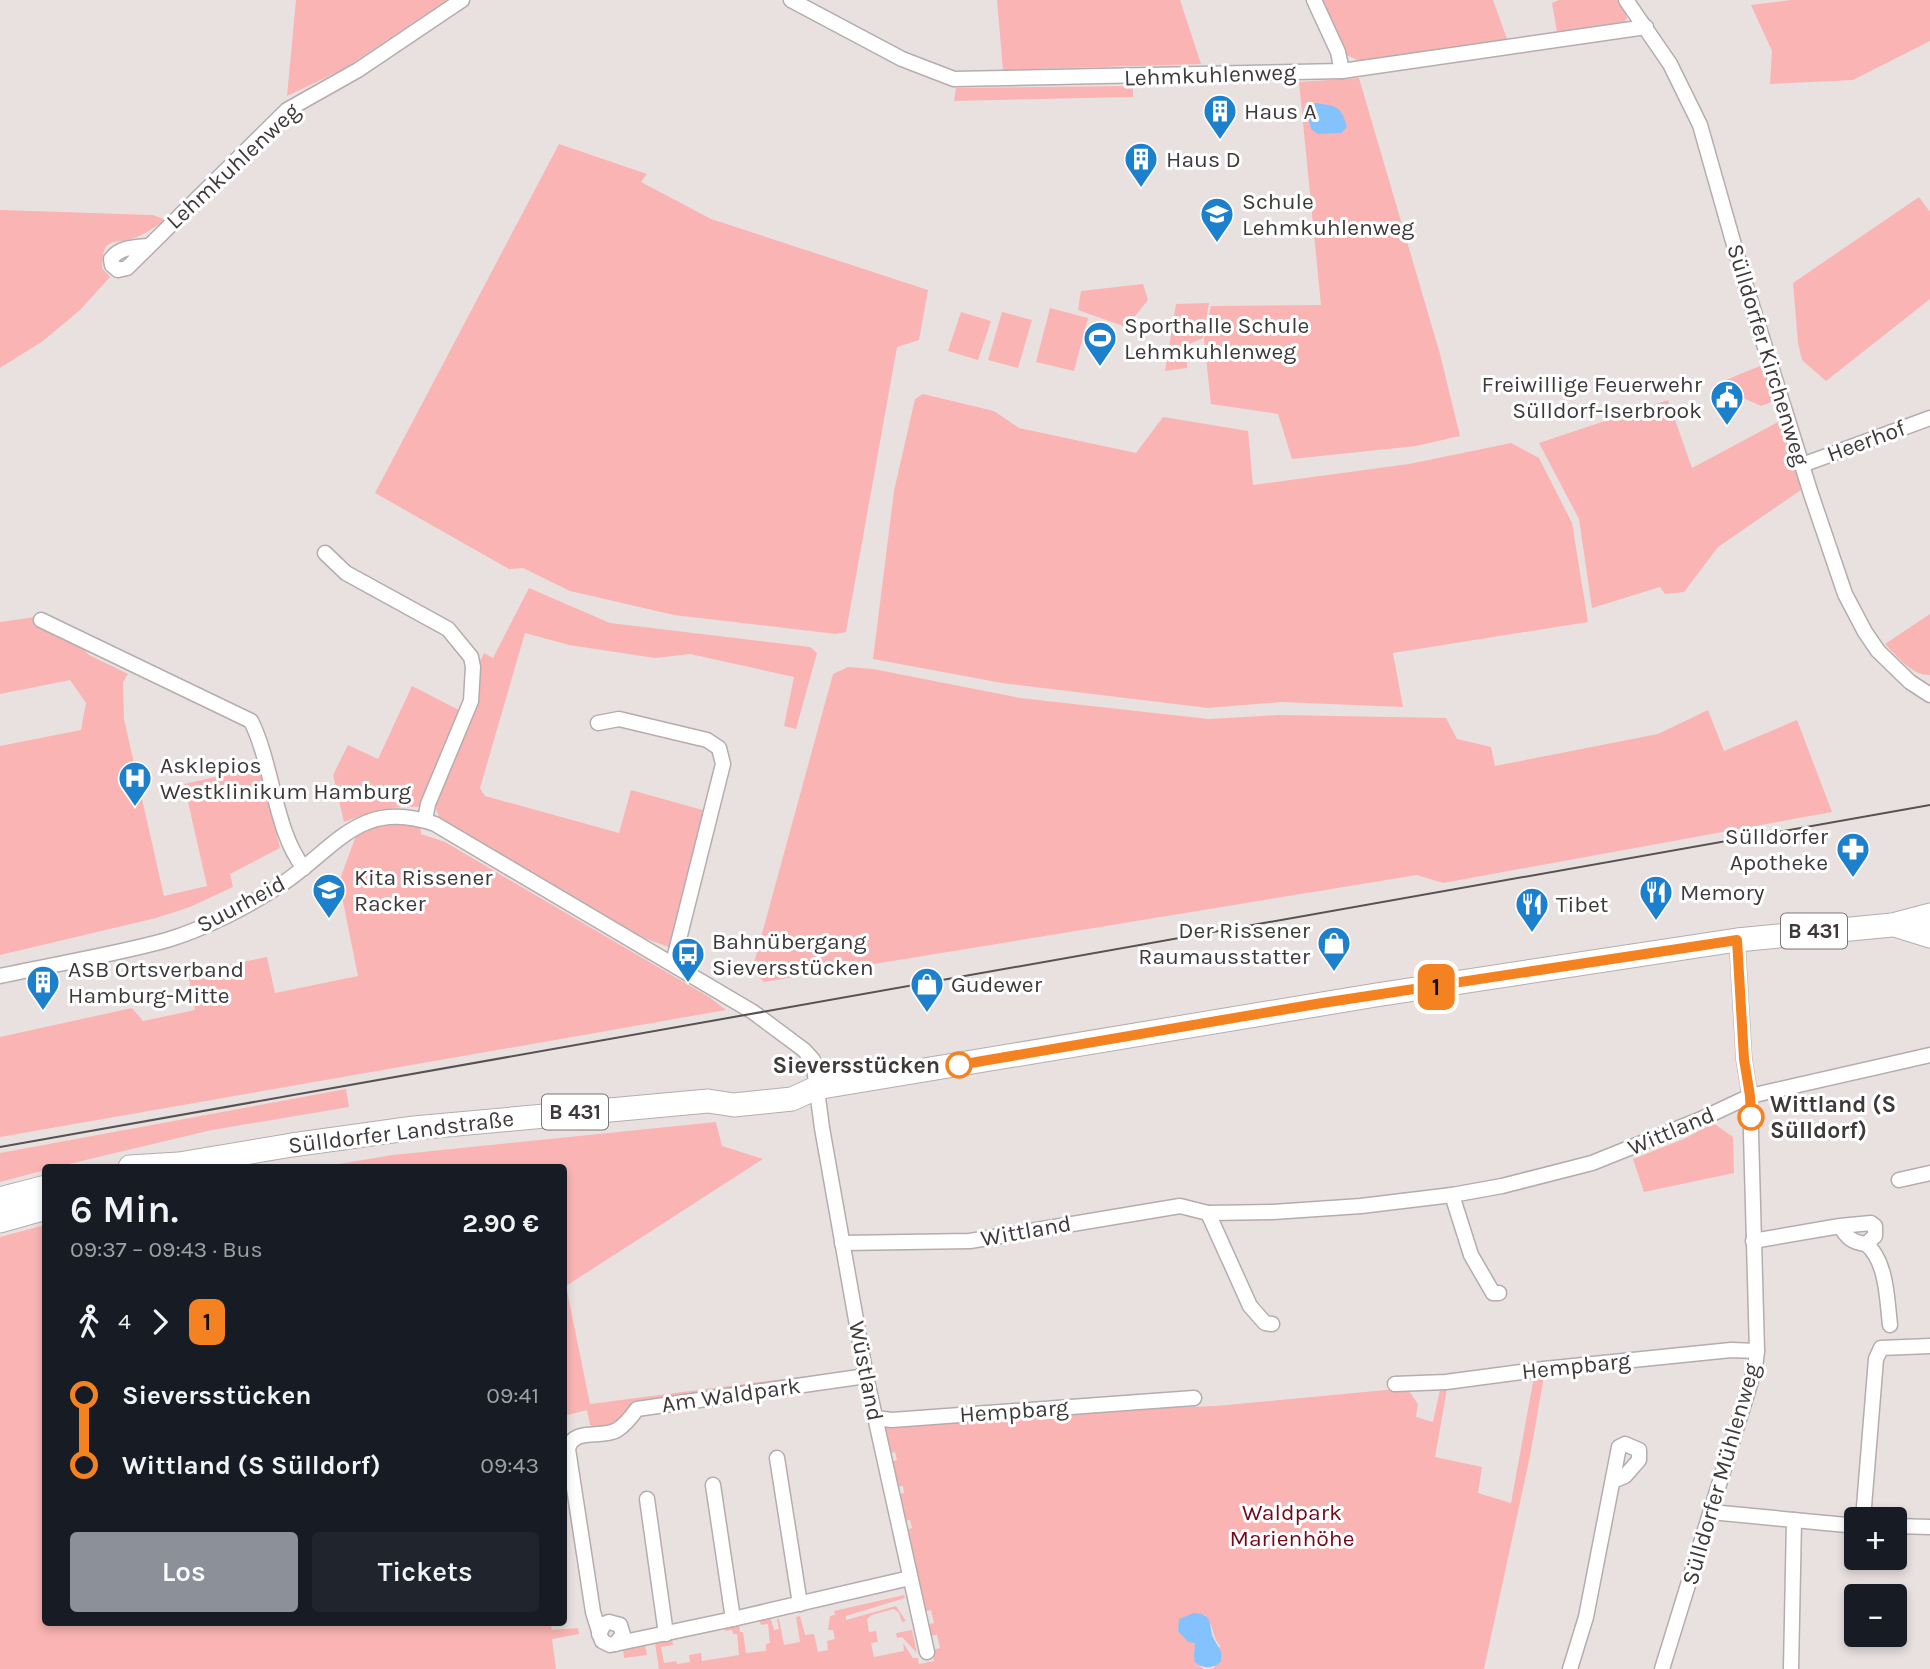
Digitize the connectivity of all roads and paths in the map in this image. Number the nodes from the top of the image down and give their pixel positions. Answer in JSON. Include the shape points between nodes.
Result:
{"nodes":[{"id":1,"x":462,"y":0,"type":"edge"},
{"id":2,"x":791,"y":0,"type":"edge"},
{"id":3,"x":1314,"y":0,"type":"edge"},
{"id":4,"x":1626,"y":0,"type":"edge"},
{"id":5,"x":1646,"y":27,"type":"junction"},
{"id":6,"x":1342,"y":71,"type":"junction"},
{"id":7,"x":148,"y":246,"type":"dead end"},
{"id":8,"x":1930,"y":418,"type":"edge"},
{"id":9,"x":1802,"y":465,"type":"junction"},
{"id":10,"x":325,"y":553,"type":"dead end"},
{"id":11,"x":41,"y":620,"type":"dead end"},
{"id":12,"x":1929,"y":693,"type":"edge"},
{"id":13,"x":598,"y":723,"type":"dead end"},
{"id":14,"x":425,"y":820,"type":"junction"},
{"id":15,"x":304,"y":868,"type":"junction"},
{"id":16,"x":1930,"y":915,"type":"edge"},
{"id":17,"x":1892,"y":925,"type":"junction"},
{"id":18,"x":1930,"y":936,"type":"edge"},
{"id":19,"x":1737,"y":940,"type":"junction"},
{"id":20,"x":673,"y":963,"type":"junction"},
{"id":21,"x":0,"y":976,"type":"edge"},
{"id":22,"x":1930,"y":1055,"type":"edge"},
{"id":23,"x":816,"y":1088,"type":"junction"},
{"id":24,"x":1750,"y":1096,"type":"junction"},
{"id":25,"x":187,"y":1164,"type":"edge"},
{"id":26,"x":1930,"y":1173,"type":"edge"},
{"id":27,"x":1899,"y":1180,"type":"dead end"},
{"id":28,"x":42,"y":1188,"type":"edge"},
{"id":29,"x":1452,"y":1195,"type":"junction"},
{"id":30,"x":0,"y":1199,"type":"edge"},
{"id":31,"x":42,"y":1209,"type":"edge"},
{"id":32,"x":1208,"y":1213,"type":"junction"},
{"id":33,"x":0,"y":1221,"type":"edge"},
{"id":34,"x":1840,"y":1226,"type":"junction"},
{"id":35,"x":1753,"y":1241,"type":"junction"},
{"id":36,"x":842,"y":1242,"type":"junction"},
{"id":37,"x":1866,"y":1244,"type":"junction"},
{"id":38,"x":1499,"y":1293,"type":"dead end"},
{"id":39,"x":1272,"y":1324,"type":"dead end"},
{"id":40,"x":1890,"y":1325,"type":"dead end"},
{"id":41,"x":1930,"y":1346,"type":"edge"},
{"id":42,"x":1757,"y":1351,"type":"junction"},
{"id":43,"x":866,"y":1376,"type":"junction"},
{"id":44,"x":1395,"y":1384,"type":"dead end"},
{"id":45,"x":1194,"y":1398,"type":"dead end"},
{"id":46,"x":875,"y":1418,"type":"junction"},
{"id":47,"x":777,"y":1458,"type":"dead end"},
{"id":48,"x":1613,"y":1481,"type":"dead end"},
{"id":49,"x":713,"y":1485,"type":"dead end"},
{"id":50,"x":647,"y":1499,"type":"dead end"},
{"id":51,"x":1864,"y":1507,"type":"edge"},
{"id":52,"x":1711,"y":1512,"type":"junction"},
{"id":53,"x":1794,"y":1520,"type":"junction"},
{"id":54,"x":1844,"y":1525,"type":"edge"},
{"id":55,"x":1907,"y":1526,"type":"edge"},
{"id":56,"x":1930,"y":1527,"type":"edge"},
{"id":57,"x":910,"y":1578,"type":"junction"},
{"id":58,"x":800,"y":1604,"type":"junction"},
{"id":59,"x":733,"y":1619,"type":"junction"},
{"id":60,"x":602,"y":1629,"type":"junction"},
{"id":61,"x":622,"y":1630,"type":"junction"},
{"id":62,"x":666,"y":1634,"type":"junction"},
{"id":63,"x":643,"y":1639,"type":"junction"},
{"id":64,"x":615,"y":1644,"type":"junction"},
{"id":65,"x":927,"y":1652,"type":"dead end"},
{"id":66,"x":1570,"y":1669,"type":"edge"},
{"id":67,"x":1662,"y":1669,"type":"edge"},
{"id":68,"x":1791,"y":1669,"type":"edge"}],
"edges":[{"from":1,"to":7,"type":"street","name":"Lehmkuhlenweg","via":[[358,70],[287,110]]},
{"from":2,"to":6,"type":"street","name":"Lehmkuhlenweg","via":[[902,59],[954,79]]},
{"from":3,"to":6,"type":"street"},
{"from":4,"to":5,"type":"street","name":"Sülldorfer Kirchenweg"},
{"from":5,"to":6,"type":"street","name":"Lehmkuhlenweg"},
{"from":5,"to":9,"type":"street","name":"Sülldorfer Kirchenweg","via":[[1700,125]]},
{"from":8,"to":9,"type":"street","name":"Heerhof"},
{"from":9,"to":12,"type":"street","name":"Sülldorfer Kirchenweg","via":[[1852,608],[1878,651],[1910,682]]},
{"from":10,"to":14,"type":"street","via":[[346,573],[448,629],[471,657],[471,701]]},
{"from":11,"to":15,"type":"street","name":"Suurheid","via":[[251,721],[288,843]]},
{"from":13,"to":20,"type":"street","via":[[619,719],[707,740],[719,748],[723,764]]},
{"from":14,"to":15,"type":"street","via":[[389,816],[364,823]]},
{"from":14,"to":20,"type":"street"},
{"from":15,"to":21,"type":"street","name":"Suurheid","via":[[198,929],[167,940]]},
{"from":16,"to":17,"type":"main road","name":"Sülldorfer Landstraße","number":"B 431"},
{"from":17,"to":18,"type":"main road","name":"Sülldorfer Landstraße","number":"B 431"},
{"from":17,"to":19,"type":"main road","name":"Sülldorfer Landstraße","number":"B 431"},
{"from":19,"to":23,"type":"main road","name":"Sülldorfer Landstraße","number":"B 431","via":[[1322,1003]]},
{"from":19,"to":24,"type":"street","name":"Sülldorfer Mühlenweg"},
{"from":20,"to":23,"type":"street","via":[[804,1050],[813,1060]]},
{"from":22,"to":24,"type":"street","name":"Wittland"},
{"from":23,"to":25,"type":"main road","name":"Sülldorfer Landstraße","number":"B 431","via":[[790,1084],[734,1090],[708,1101],[414,1128]]},
{"from":23,"to":36,"type":"street","name":"Wüstland"},
{"from":24,"to":29,"type":"street","name":"Wittland","via":[[1590,1164]]},
{"from":24,"to":35,"type":"street","name":"Sülldorfer Mühlenweg"},
{"from":26,"to":27,"type":"street"},
{"from":28,"to":30,"type":"main road"},
{"from":29,"to":32,"type":"street","name":"Wittland","via":[[1361,1206]]},
{"from":29,"to":38,"type":"street","via":[[1472,1255],[1493,1293]]},
{"from":31,"to":33,"type":"main road"},
{"from":32,"to":36,"type":"street","name":"Wittland","via":[[1180,1206],[970,1241]]},
{"from":32,"to":39,"type":"street","via":[[1250,1306],[1265,1323]]},
{"from":34,"to":35,"type":"street"},
{"from":34,"to":37,"type":"street","via":[[1849,1240]]},
{"from":34,"to":37,"type":"street","via":[[1871,1223],[1875,1236]]},
{"from":35,"to":42,"type":"street","name":"Sülldorfer Mühlenweg"},
{"from":36,"to":43,"type":"street","name":"Wüstland"},
{"from":37,"to":40,"type":"street","via":[[1875,1251],[1885,1283]]},
{"from":41,"to":51,"type":"street","via":[[1881,1348],[1876,1359]]},
{"from":42,"to":44,"type":"street","name":"Hempbarg"},
{"from":42,"to":52,"type":"street","name":"Sülldorfer Mühlenweg"},
{"from":43,"to":46,"type":"street","name":"Wüstland"},
{"from":43,"to":60,"type":"street","name":"Am Waldpark","via":[[637,1409],[616,1431],[570,1442],[593,1612]]},
{"from":45,"to":46,"type":"street","name":"Hempbarg"},
{"from":46,"to":57,"type":"street","name":"Wüstland"},
{"from":47,"to":58,"type":"street"},
{"from":48,"to":66,"type":"street","via":[[1586,1617]]},
{"from":49,"to":59,"type":"street"},
{"from":50,"to":62,"type":"street"},
{"from":52,"to":53,"type":"street"},
{"from":52,"to":67,"type":"street","name":"Sülldorfer Mühlenweg"},
{"from":53,"to":54,"type":"street"},
{"from":53,"to":68,"type":"street"},
{"from":55,"to":56,"type":"street"},
{"from":57,"to":58,"type":"street"},
{"from":57,"to":65,"type":"street","name":"Wüstland"},
{"from":58,"to":59,"type":"street"},
{"from":59,"to":62,"type":"street"},
{"from":60,"to":61,"type":"street","via":[[615,1622]]},
{"from":60,"to":64,"type":"street","via":[[605,1643]]},
{"from":61,"to":63,"type":"street"},
{"from":61,"to":64,"type":"street","via":[[622,1638]]},
{"from":62,"to":63,"type":"street"},
{"from":63,"to":64,"type":"street"}]}
